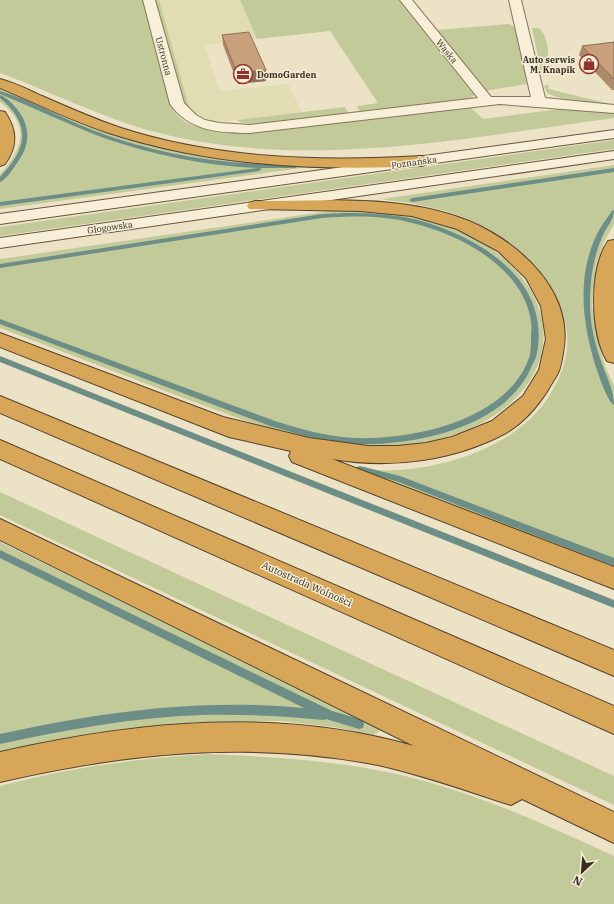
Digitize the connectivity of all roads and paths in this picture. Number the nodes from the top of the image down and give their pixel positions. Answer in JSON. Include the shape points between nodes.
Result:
{"nodes":[{"id":1,"x":149,"y":0,"type":"edge"},
{"id":2,"x":406,"y":0,"type":"edge"},
{"id":3,"x":515,"y":0,"type":"edge"},
{"id":4,"x":0,"y":83,"type":"edge"},
{"id":5,"x":487,"y":101,"type":"junction"},
{"id":6,"x":539,"y":102,"type":"junction"},
{"id":7,"x":614,"y":109,"type":"edge"},
{"id":8,"x":0,"y":115,"type":"edge"},
{"id":9,"x":614,"y":134,"type":"edge"},
{"id":10,"x":614,"y":155,"type":"edge"},
{"id":11,"x":0,"y":161,"type":"edge"},
{"id":12,"x":422,"y":161,"type":"junction"},
{"id":13,"x":255,"y":206,"type":"junction"},
{"id":14,"x":0,"y":219,"type":"edge"},
{"id":15,"x":0,"y":243,"type":"edge"},
{"id":16,"x":614,"y":245,"type":"edge"},
{"id":17,"x":0,"y":340,"type":"edge"},
{"id":18,"x":614,"y":356,"type":"edge"},
{"id":19,"x":0,"y":404,"type":"edge"},
{"id":20,"x":223,"y":425,"type":"junction"},
{"id":21,"x":0,"y":449,"type":"edge"},
{"id":22,"x":0,"y":529,"type":"edge"},
{"id":23,"x":614,"y":578,"type":"edge"},
{"id":24,"x":614,"y":663,"type":"edge"},
{"id":25,"x":614,"y":720,"type":"edge"},
{"id":26,"x":0,"y":767,"type":"edge"},
{"id":27,"x":577,"y":810,"type":"junction"},
{"id":28,"x":614,"y":828,"type":"edge"}],
"edges":[{"from":1,"to":5,"type":"street","name":"Ustronna","via":[[177,104],[181,112],[189,118],[208,125],[250,129]]},
{"from":2,"to":5,"type":"street","name":"Wąska"},
{"from":3,"to":6,"type":"street"},
{"from":4,"to":12,"type":"highway","via":[[101,126],[131,136],[186,148],[256,158],[338,163],[382,164]]},
{"from":5,"to":6,"type":"street"},
{"from":6,"to":7,"type":"street"},
{"from":8,"to":11,"type":"highway","via":[[9,135],[6,151]]},
{"from":9,"to":12,"type":"street","name":"Poznańska"},
{"from":10,"to":13,"type":"street"},
{"from":12,"to":14,"type":"street","name":"Poznańska"},
{"from":13,"to":15,"type":"street","name":"Głogowska"},
{"from":13,"to":20,"type":"highway","via":[[386,207],[444,219],[480,233],[514,255],[540,283],[556,327],[556,348],[550,373],[530,402],[510,419],[486,433],[454,445],[410,453],[349,454],[294,444]]},
{"from":16,"to":18,"type":"highway","via":[[604,278],[603,301]]},
{"from":17,"to":20,"type":"highway"},
{"from":19,"to":24,"type":"highway"},
{"from":20,"to":23,"type":"highway"},
{"from":21,"to":25,"type":"highway","name":"Autostrada Wolności"},
{"from":22,"to":27,"type":"highway"},
{"from":26,"to":27,"type":"highway","via":[[136,740],[210,735],[261,736],[378,751]]},
{"from":27,"to":28,"type":"highway"}]}
